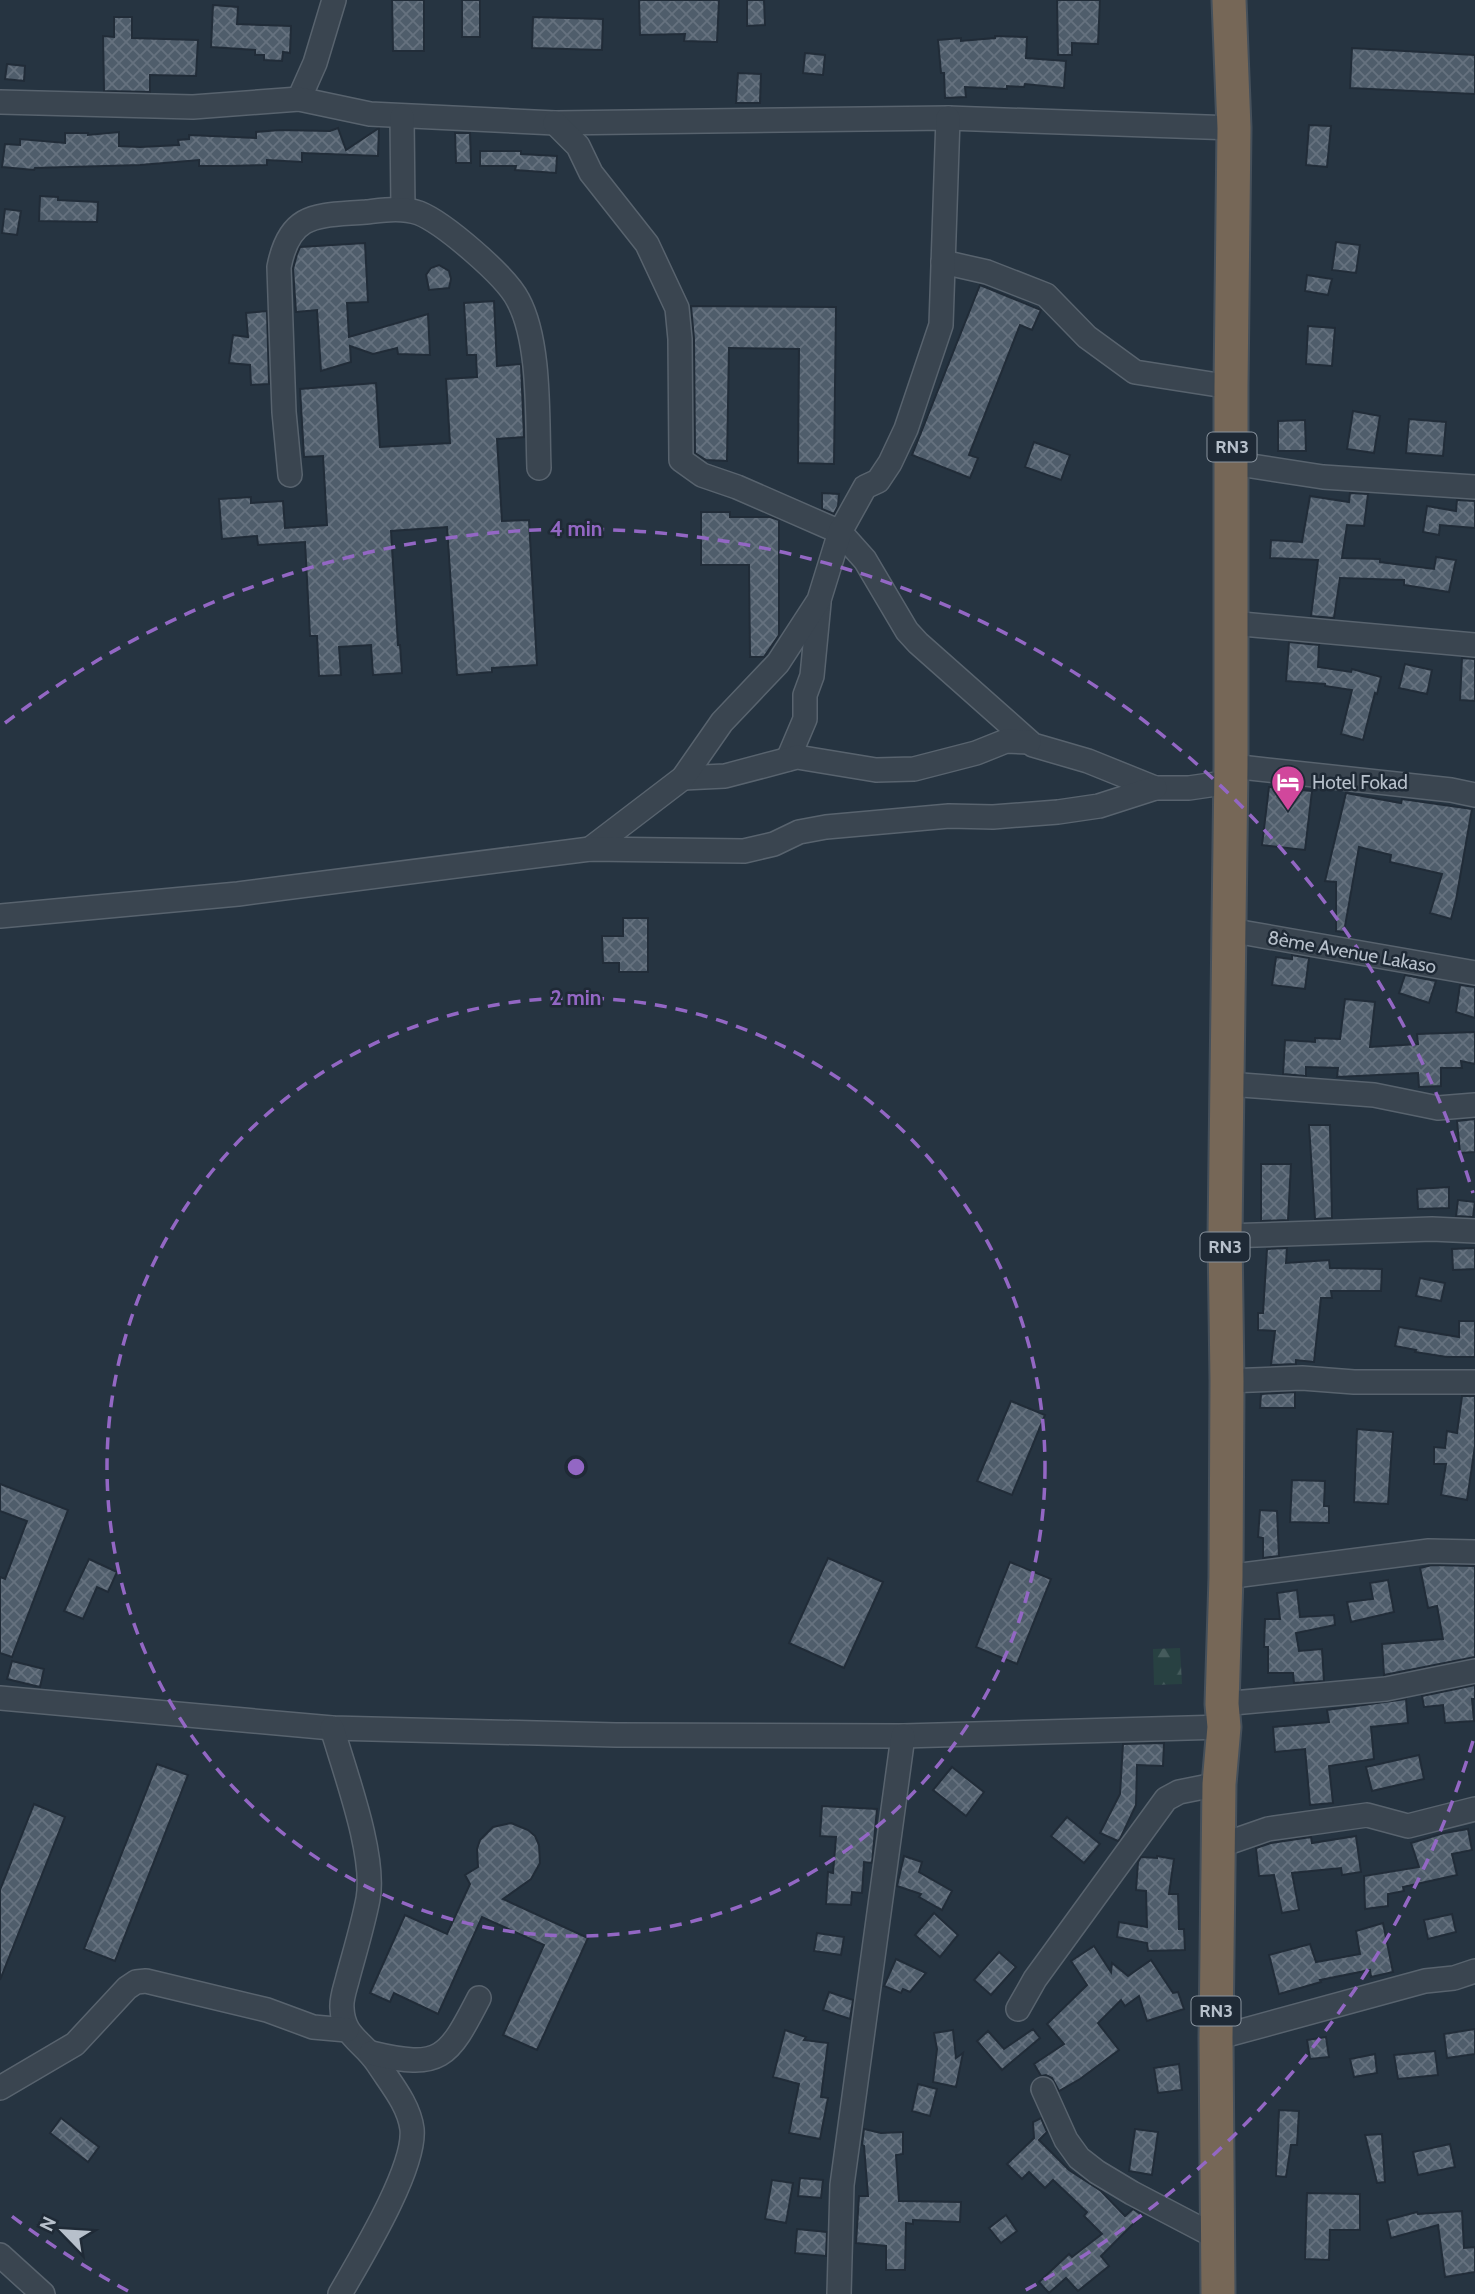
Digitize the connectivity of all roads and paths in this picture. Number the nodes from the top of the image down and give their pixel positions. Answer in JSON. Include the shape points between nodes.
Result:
{"nodes":[{"id":1,"x":334,"y":0,"type":"edge"},
{"id":2,"x":1229,"y":0,"type":"edge"},
{"id":3,"x":299,"y":99,"type":"junction"},
{"id":4,"x":0,"y":102,"type":"edge"},
{"id":5,"x":402,"y":117,"type":"junction"},
{"id":6,"x":948,"y":118,"type":"junction"},
{"id":7,"x":555,"y":123,"type":"junction"},
{"id":8,"x":1234,"y":128,"type":"junction"},
{"id":9,"x":403,"y":209,"type":"junction"},
{"id":10,"x":943,"y":262,"type":"junction"},
{"id":11,"x":1231,"y":387,"type":"junction"},
{"id":12,"x":1232,"y":463,"type":"junction"},
{"id":13,"x":540,"y":468,"type":"dead end"},
{"id":14,"x":290,"y":475,"type":"dead end"},
{"id":15,"x":1475,"y":487,"type":"edge"},
{"id":16,"x":840,"y":532,"type":"junction"},
{"id":17,"x":819,"y":600,"type":"junction"},
{"id":18,"x":1231,"y":623,"type":"junction"},
{"id":19,"x":1475,"y":645,"type":"edge"},
{"id":20,"x":1029,"y":742,"type":"junction"},
{"id":21,"x":788,"y":759,"type":"junction"},
{"id":22,"x":1230,"y":774,"type":"junction"},
{"id":23,"x":683,"y":778,"type":"junction"},
{"id":24,"x":1154,"y":788,"type":"junction"},
{"id":25,"x":1475,"y":795,"type":"edge"},
{"id":26,"x":590,"y":849,"type":"junction"},
{"id":27,"x":0,"y":916,"type":"edge"},
{"id":28,"x":1229,"y":930,"type":"junction"},
{"id":29,"x":1475,"y":973,"type":"edge"},
{"id":30,"x":1228,"y":1084,"type":"junction"},
{"id":31,"x":1475,"y":1104,"type":"edge"},
{"id":32,"x":1475,"y":1231,"type":"edge"},
{"id":33,"x":1225,"y":1236,"type":"junction"},
{"id":34,"x":1227,"y":1381,"type":"junction"},
{"id":35,"x":1475,"y":1382,"type":"edge"},
{"id":36,"x":1475,"y":1552,"type":"edge"},
{"id":37,"x":1226,"y":1577,"type":"junction"},
{"id":38,"x":1475,"y":1671,"type":"edge"},
{"id":39,"x":0,"y":1698,"type":"edge"},
{"id":40,"x":1223,"y":1715,"type":"junction"},
{"id":41,"x":332,"y":1728,"type":"junction"},
{"id":42,"x":903,"y":1736,"type":"junction"},
{"id":43,"x":1219,"y":1784,"type":"junction"},
{"id":44,"x":1475,"y":1809,"type":"edge"},
{"id":45,"x":1219,"y":1846,"type":"junction"},
{"id":46,"x":1475,"y":1971,"type":"edge"},
{"id":47,"x":479,"y":1998,"type":"dead end"},
{"id":48,"x":1018,"y":2009,"type":"dead end"},
{"id":49,"x":346,"y":2030,"type":"junction"},
{"id":50,"x":1216,"y":2038,"type":"junction"},
{"id":51,"x":371,"y":2053,"type":"junction"},
{"id":52,"x":0,"y":2088,"type":"edge"},
{"id":53,"x":1043,"y":2089,"type":"dead end"},
{"id":54,"x":1208,"y":2223,"type":"junction"},
{"id":55,"x":0,"y":2255,"type":"edge"},
{"id":56,"x":43,"y":2294,"type":"edge"},
{"id":57,"x":340,"y":2294,"type":"edge"},
{"id":58,"x":839,"y":2294,"type":"edge"},
{"id":59,"x":1218,"y":2294,"type":"edge"}],
"edges":[{"from":1,"to":3,"type":"street"},
{"from":2,"to":8,"type":"highway","number":"RN3"},
{"from":3,"to":4,"type":"street","via":[[193,107]]},
{"from":3,"to":5,"type":"street"},
{"from":5,"to":7,"type":"street"},
{"from":5,"to":9,"type":"street"},
{"from":6,"to":7,"type":"street"},
{"from":6,"to":8,"type":"street"},
{"from":6,"to":10,"type":"street"},
{"from":7,"to":16,"type":"street","via":[[578,146],[592,173],[647,244],[677,308],[681,460],[702,475]]},
{"from":8,"to":11,"type":"highway","number":"RN3"},
{"from":9,"to":13,"type":"street","via":[[443,227],[501,277],[518,299],[529,326]]},
{"from":9,"to":14,"type":"street","via":[[313,216],[289,237],[282,251],[284,412]]},
{"from":10,"to":11,"type":"street","via":[[987,272],[1046,295],[1087,337],[1135,372]]},
{"from":10,"to":16,"type":"street","via":[[941,325],[906,429],[890,463],[878,481],[865,487]]},
{"from":11,"to":12,"type":"highway","number":"RN3"},
{"from":12,"to":15,"type":"street","via":[[1322,477]]},
{"from":12,"to":18,"type":"highway","number":"RN3"},
{"from":16,"to":17,"type":"street"},
{"from":16,"to":20,"type":"street","via":[[865,560],[918,643]]},
{"from":17,"to":21,"type":"street","via":[[805,719]]},
{"from":17,"to":23,"type":"street","via":[[778,663],[722,722]]},
{"from":18,"to":19,"type":"street"},
{"from":18,"to":22,"type":"highway","number":"RN3"},
{"from":20,"to":21,"type":"street","via":[[1006,741],[914,769]]},
{"from":20,"to":24,"type":"street"},
{"from":21,"to":23,"type":"street","via":[[725,776]]},
{"from":22,"to":24,"type":"street","via":[[1189,788]]},
{"from":22,"to":25,"type":"street"},
{"from":22,"to":28,"type":"highway","number":"RN3"},
{"from":23,"to":26,"type":"street"},
{"from":24,"to":26,"type":"street","via":[[1099,806],[1058,812],[826,827],[744,851]]},
{"from":26,"to":27,"type":"street","via":[[237,894]]},
{"from":28,"to":29,"type":"street","name":"8ème Avenue Lakaso"},
{"from":28,"to":30,"type":"highway","number":"RN3"},
{"from":30,"to":31,"type":"street","via":[[1374,1095],[1438,1108]]},
{"from":30,"to":33,"type":"highway","number":"RN3"},
{"from":32,"to":33,"type":"street"},
{"from":33,"to":34,"type":"highway","number":"RN3"},
{"from":34,"to":35,"type":"street"},
{"from":34,"to":37,"type":"highway","number":"RN3"},
{"from":36,"to":37,"type":"street","via":[[1429,1551]]},
{"from":37,"to":40,"type":"highway","number":"RN3"},
{"from":38,"to":40,"type":"street"},
{"from":39,"to":41,"type":"street"},
{"from":40,"to":42,"type":"street"},
{"from":40,"to":43,"type":"highway","number":"RN3"},
{"from":41,"to":42,"type":"street"},
{"from":41,"to":49,"type":"street","via":[[369,1868],[368,1897],[341,2004]]},
{"from":42,"to":58,"type":"street","via":[[842,2185]]},
{"from":43,"to":45,"type":"highway","number":"RN3"},
{"from":43,"to":48,"type":"street","via":[[1166,1799]]},
{"from":44,"to":45,"type":"street","via":[[1408,1826],[1367,1815],[1268,1829]]},
{"from":45,"to":50,"type":"highway","number":"RN3"},
{"from":46,"to":50,"type":"street"},
{"from":47,"to":51,"type":"street","via":[[458,2040],[447,2050],[407,2062]]},
{"from":49,"to":51,"type":"street"},
{"from":49,"to":52,"type":"street","via":[[136,1982],[75,2044]]},
{"from":50,"to":54,"type":"highway","number":"RN3"},
{"from":51,"to":57,"type":"street","via":[[403,2102],[412,2130],[405,2168]]},
{"from":53,"to":54,"type":"street","via":[[1079,2158],[1097,2172]]},
{"from":54,"to":59,"type":"highway","number":"RN3"},
{"from":55,"to":56,"type":"street"}]}
